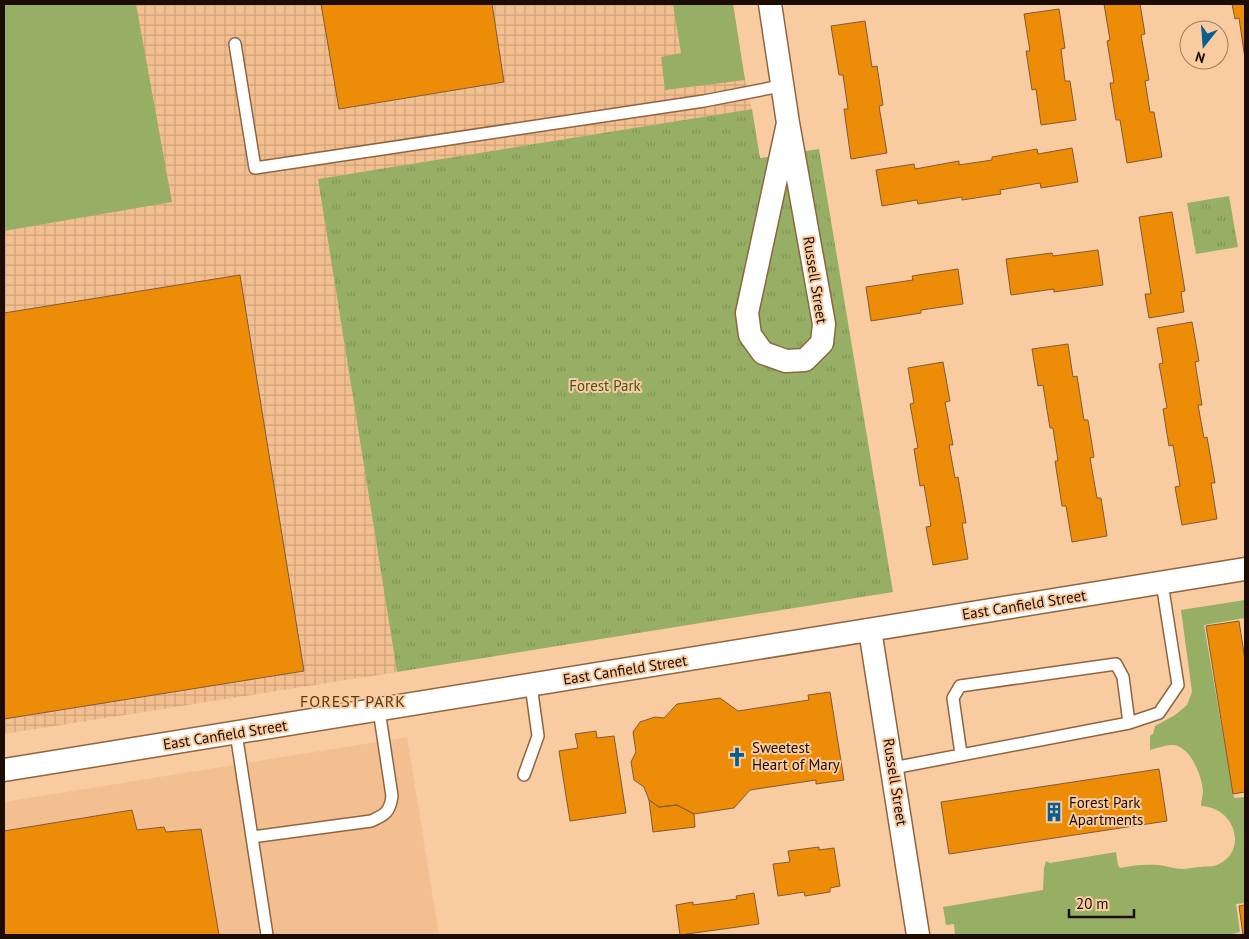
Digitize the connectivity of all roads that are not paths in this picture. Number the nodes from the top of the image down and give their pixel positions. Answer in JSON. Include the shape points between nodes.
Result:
{"nodes":[{"id":1,"x":770,"y":4,"type":"edge"},
{"id":2,"x":235,"y":44,"type":"dead end"},
{"id":3,"x":781,"y":86,"type":"junction"},
{"id":4,"x":788,"y":124,"type":"junction"},
{"id":5,"x":1245,"y":569,"type":"edge"},
{"id":6,"x":1162,"y":583,"type":"junction"},
{"id":7,"x":870,"y":630,"type":"junction"},
{"id":8,"x":531,"y":685,"type":"junction"},
{"id":9,"x":379,"y":710,"type":"junction"},
{"id":10,"x":1129,"y":723,"type":"junction"},
{"id":11,"x":236,"y":733,"type":"junction"},
{"id":12,"x":961,"y":754,"type":"junction"},
{"id":13,"x":893,"y":768,"type":"junction"},
{"id":14,"x":4,"y":770,"type":"edge"},
{"id":15,"x":524,"y":775,"type":"dead end"},
{"id":16,"x":252,"y":837,"type":"junction"},
{"id":17,"x":268,"y":935,"type":"edge"},
{"id":18,"x":918,"y":935,"type":"edge"}],
"edges":[{"from":1,"to":3,"type":"street","name":"Russell Street"},
{"from":2,"to":3,"type":"lane","via":[[255,168],[704,101]]},
{"from":3,"to":4,"type":"street","name":"Russell Street"},
{"from":4,"to":4,"type":"street","name":"Russell Street","via":[[747,313],[750,335],[763,353],[786,361],[805,360],[822,343],[824,324]]},
{"from":5,"to":6,"type":"street","name":"East Canfield Street"},
{"from":6,"to":7,"type":"street","name":"East Canfield Street"},
{"from":6,"to":10,"type":"lane","via":[[1178,685],[1159,713]]},
{"from":7,"to":8,"type":"street","name":"East Canfield Street"},
{"from":7,"to":13,"type":"street","name":"Russell Street"},
{"from":8,"to":9,"type":"street","name":"East Canfield Street"},
{"from":8,"to":15,"type":"lane","via":[[538,736]]},
{"from":9,"to":11,"type":"street","name":"East Canfield Street"},
{"from":9,"to":16,"type":"lane","via":[[392,796],[386,815],[371,820]]},
{"from":10,"to":12,"type":"lane"},
{"from":10,"to":12,"type":"lane","via":[[1123,677],[1116,664],[960,686],[952,698]]},
{"from":11,"to":14,"type":"street","name":"East Canfield Street"},
{"from":11,"to":16,"type":"lane"},
{"from":12,"to":13,"type":"lane"},
{"from":13,"to":18,"type":"street","name":"Russell Street"},
{"from":16,"to":17,"type":"lane"}]}
